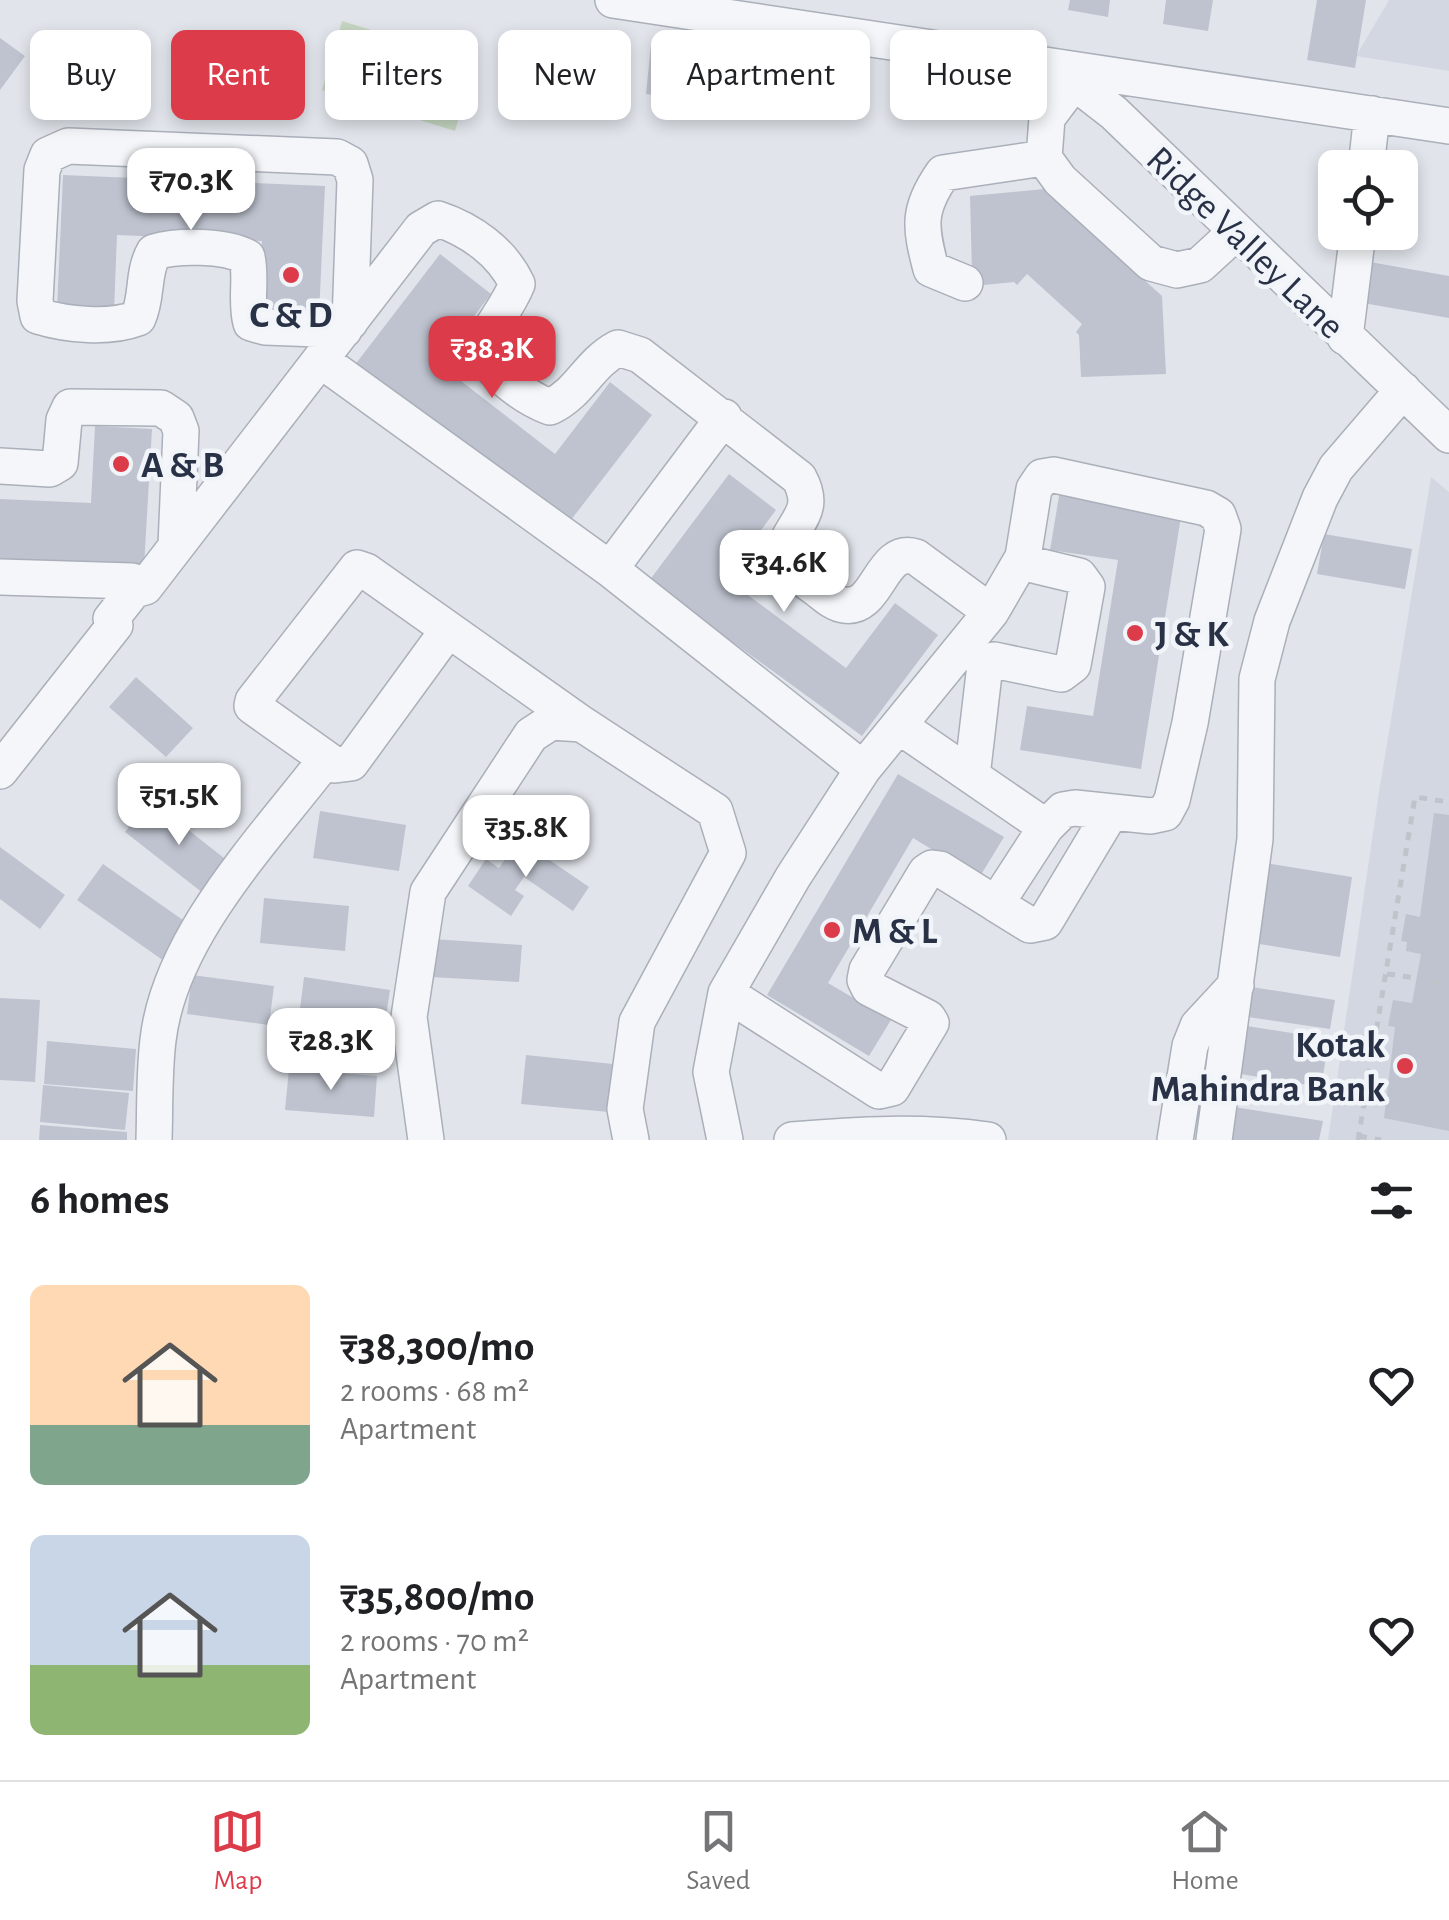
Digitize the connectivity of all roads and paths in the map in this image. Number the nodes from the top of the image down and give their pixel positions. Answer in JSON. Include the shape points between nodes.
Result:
{"nodes":[{"id":1,"x":613,"y":0,"type":"edge"},
{"id":2,"x":656,"y":4,"type":"edge"},
{"id":3,"x":805,"y":14,"type":"edge"},
{"id":4,"x":890,"y":32,"type":"edge"},
{"id":5,"x":1047,"y":64,"type":"edge"},
{"id":6,"x":1047,"y":68,"type":"edge"},
{"id":7,"x":1074,"y":82,"type":"junction"},
{"id":8,"x":1372,"y":114,"type":"junction"},
{"id":9,"x":1449,"y":126,"type":"edge"},
{"id":10,"x":1368,"y":150,"type":"edge"},
{"id":11,"x":1044,"y":158,"type":"junction"},
{"id":12,"x":1236,"y":232,"type":"junction"},
{"id":13,"x":1356,"y":250,"type":"edge"},
{"id":14,"x":965,"y":283,"type":"dead end"},
{"id":15,"x":347,"y":326,"type":"junction"},
{"id":16,"x":1344,"y":337,"type":"junction"},
{"id":17,"x":322,"y":361,"type":"junction"},
{"id":18,"x":1403,"y":390,"type":"junction"},
{"id":19,"x":724,"y":417,"type":"junction"},
{"id":20,"x":1449,"y":435,"type":"edge"},
{"id":21,"x":0,"y":466,"type":"edge"},
{"id":22,"x":176,"y":544,"type":"junction"},
{"id":23,"x":1020,"y":562,"type":"junction"},
{"id":24,"x":610,"y":569,"type":"junction"},
{"id":25,"x":0,"y":577,"type":"edge"},
{"id":26,"x":145,"y":587,"type":"junction"},
{"id":27,"x":991,"y":612,"type":"junction"},
{"id":28,"x":448,"y":630,"type":"junction"},
{"id":29,"x":582,"y":724,"type":"junction"},
{"id":30,"x":899,"y":726,"type":"junction"},
{"id":31,"x":6,"y":747,"type":"edge"},
{"id":32,"x":326,"y":759,"type":"junction"},
{"id":33,"x":863,"y":768,"type":"junction"},
{"id":34,"x":972,"y":776,"type":"junction"},
{"id":35,"x":1449,"y":802,"type":"edge"},
{"id":36,"x":1111,"y":812,"type":"junction"},
{"id":37,"x":1046,"y":827,"type":"junction"},
{"id":38,"x":996,"y":904,"type":"junction"},
{"id":39,"x":1388,"y":974,"type":"junction"},
{"id":40,"x":1416,"y":978,"type":"dead end"},
{"id":41,"x":1434,"y":981,"type":"dead end"},
{"id":42,"x":1236,"y":984,"type":"junction"},
{"id":43,"x":1449,"y":984,"type":"edge"},
{"id":44,"x":726,"y":993,"type":"junction"},
{"id":45,"x":718,"y":1047,"type":"junction"},
{"id":46,"x":1358,"y":1138,"type":"edge"},
{"id":47,"x":154,"y":1140,"type":"edge"},
{"id":48,"x":426,"y":1140,"type":"edge"},
{"id":49,"x":631,"y":1140,"type":"edge"},
{"id":50,"x":725,"y":1140,"type":"edge"},
{"id":51,"x":745,"y":1140,"type":"edge"},
{"id":52,"x":792,"y":1140,"type":"edge"},
{"id":53,"x":988,"y":1140,"type":"edge"},
{"id":54,"x":1175,"y":1140,"type":"edge"},
{"id":55,"x":1214,"y":1140,"type":"edge"},
{"id":56,"x":1381,"y":1140,"type":"edge"}],
"edges":[{"from":1,"to":2,"type":"street"},
{"from":2,"to":3,"type":"street"},
{"from":3,"to":4,"type":"street"},
{"from":5,"to":8,"type":"street"},
{"from":6,"to":7,"type":"street","name":"Ridge Valley Lane"},
{"from":7,"to":11,"type":"street","via":[[1047,118]]},
{"from":7,"to":12,"type":"street","name":"Ridge Valley Lane"},
{"from":8,"to":9,"type":"street"},
{"from":8,"to":10,"type":"street"},
{"from":11,"to":12,"type":"street","via":[[1150,263],[1178,270],[1200,265]]},
{"from":11,"to":14,"type":"street","via":[[943,173],[927,196],[921,228],[931,269]]},
{"from":12,"to":16,"type":"street","name":"Ridge Valley Lane"},
{"from":13,"to":16,"type":"street"},
{"from":15,"to":15,"type":"street","via":[[250,323],[247,257],[236,251],[154,252],[138,318],[122,324],[38,316],[42,170],[48,154],[68,146],[337,157],[350,164],[356,180]]},
{"from":15,"to":17,"type":"street"},
{"from":15,"to":19,"type":"street","via":[[422,230],[438,219],[461,227],[508,263],[517,284],[479,352],[536,402],[550,407],[569,398],[599,358],[618,348],[640,354]]},
{"from":16,"to":18,"type":"street","name":"Ridge Valley Lane"},
{"from":17,"to":22,"type":"street"},
{"from":17,"to":24,"type":"street"},
{"from":18,"to":20,"type":"street","name":"Ridge Valley Lane"},
{"from":18,"to":42,"type":"street","via":[[1336,468],[1272,622],[1257,679],[1255,839]]},
{"from":19,"to":24,"type":"street"},
{"from":19,"to":27,"type":"street","via":[[800,478],[808,494],[781,558],[790,570],[840,605],[854,605],[896,556],[916,556]]},
{"from":21,"to":22,"type":"street","via":[[60,463],[70,407],[161,408],[181,431]]},
{"from":22,"to":26,"type":"street"},
{"from":23,"to":27,"type":"street"},
{"from":23,"to":34,"type":"street","via":[[1078,576],[1086,587],[1073,666],[1060,674],[994,660],[985,664]]},
{"from":23,"to":36,"type":"street","via":[[1042,477],[1218,515],[1223,529],[1209,626],[1172,800],[1165,812],[1151,816]]},
{"from":24,"to":33,"type":"street"},
{"from":25,"to":26,"type":"street","via":[[132,581]]},
{"from":26,"to":31,"type":"street","via":[[146,599],[124,628],[114,625]]},
{"from":27,"to":30,"type":"street"},
{"from":28,"to":29,"type":"street"},
{"from":28,"to":32,"type":"street","via":[[351,764]]},
{"from":28,"to":32,"type":"street","via":[[357,568],[253,701],[254,709]]},
{"from":29,"to":48,"type":"street","via":[[551,722],[531,735],[428,892],[409,1016]]},
{"from":29,"to":49,"type":"street","via":[[715,811],[728,853],[637,1022],[625,1109]]},
{"from":30,"to":33,"type":"street"},
{"from":30,"to":34,"type":"street"},
{"from":32,"to":47,"type":"street","via":[[202,921],[174,976],[158,1038]]},
{"from":33,"to":44,"type":"street"},
{"from":34,"to":37,"type":"street"},
{"from":35,"to":39,"type":"path","via":[[1416,797]]},
{"from":36,"to":37,"type":"street","via":[[1063,810]]},
{"from":36,"to":38,"type":"street","via":[[1045,922],[1030,925]]},
{"from":37,"to":38,"type":"street"},
{"from":38,"to":44,"type":"street","via":[[932,868],[867,970],[869,988],[930,1023],[886,1091]]},
{"from":39,"to":40,"type":"path"},
{"from":39,"to":46,"type":"path"},
{"from":41,"to":43,"type":"path"},
{"from":42,"to":54,"type":"street","via":[[1198,1026],[1190,1046]]},
{"from":42,"to":55,"type":"street"},
{"from":44,"to":45,"type":"street"},
{"from":45,"to":50,"type":"street","via":[[711,1072]]},
{"from":45,"to":51,"type":"street","via":[[733,1072]]},
{"from":46,"to":56,"type":"path"},
{"from":52,"to":53,"type":"street","via":[[948,1134]]}]}
